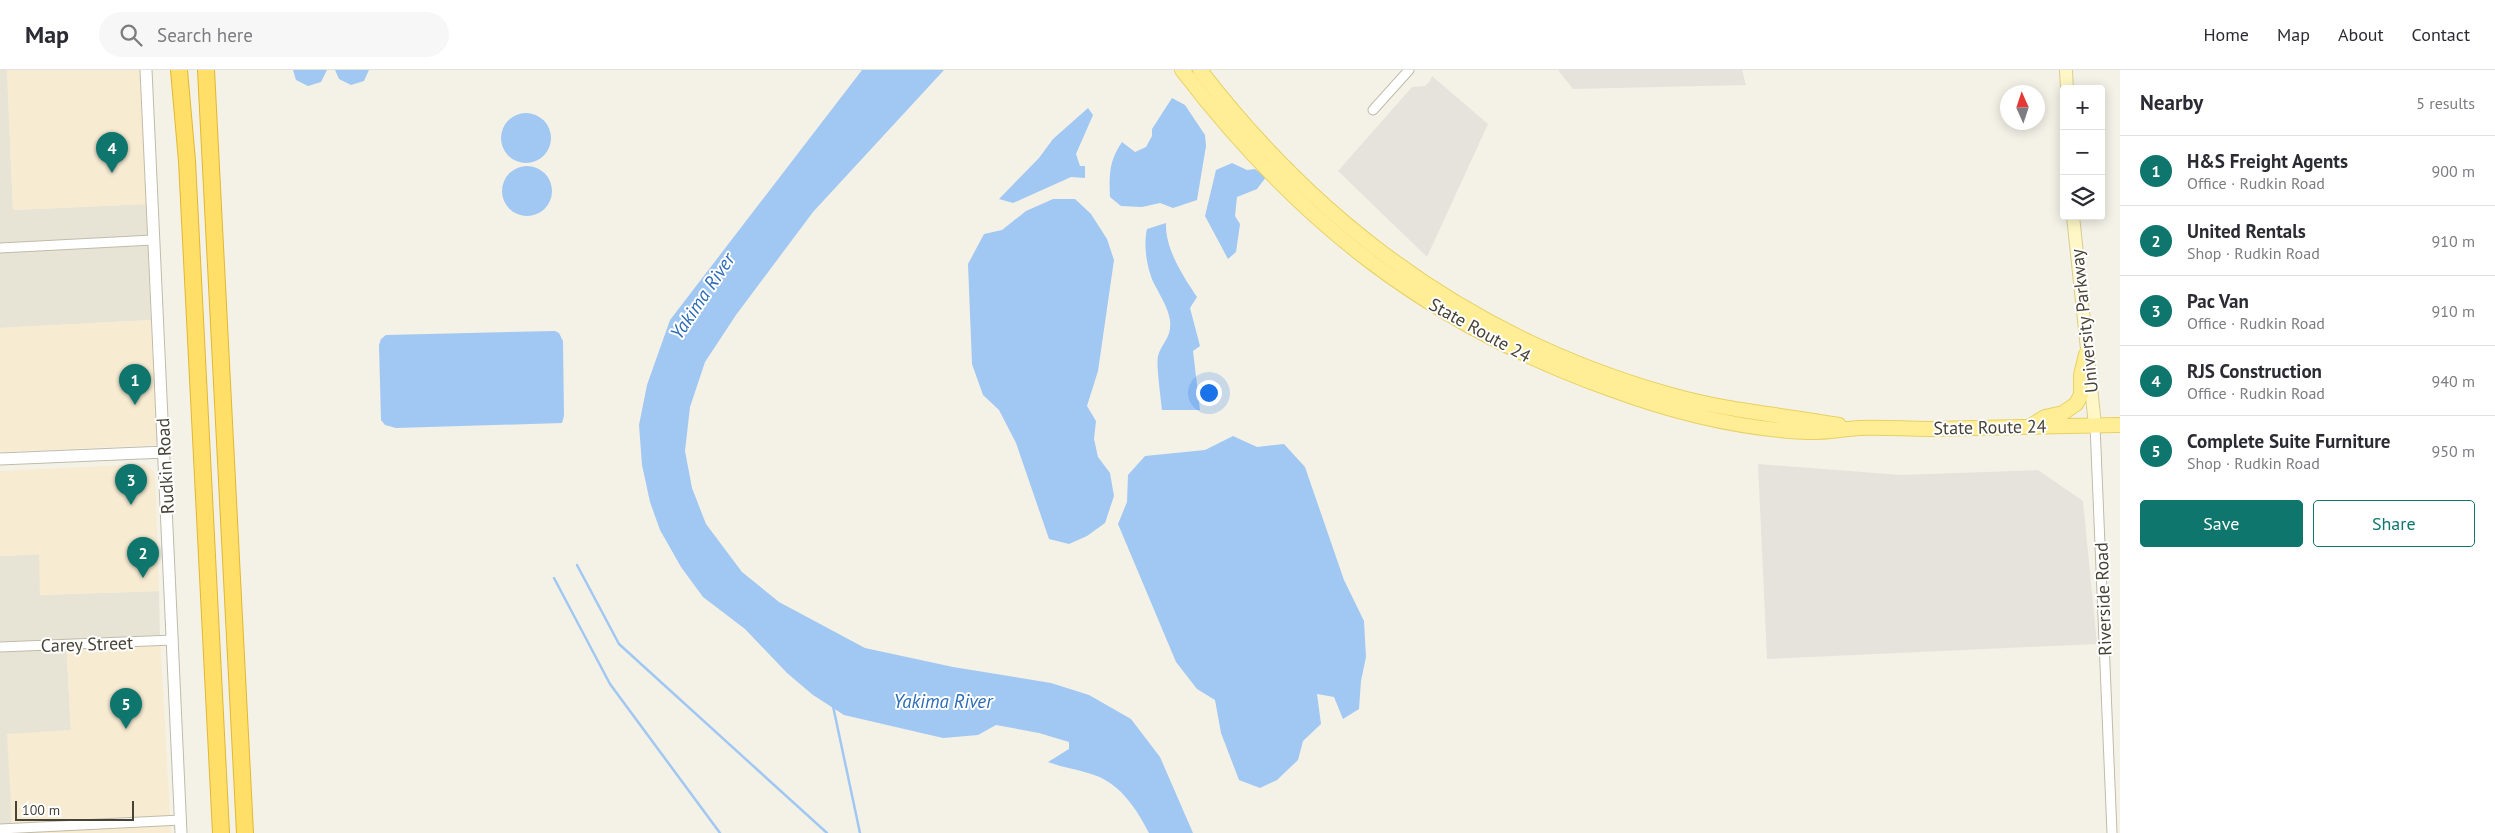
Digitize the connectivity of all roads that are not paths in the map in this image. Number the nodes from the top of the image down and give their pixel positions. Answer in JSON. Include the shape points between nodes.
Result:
{"nodes":[{"id":1,"x":146,"y":70,"type":"edge"},
{"id":2,"x":172,"y":70,"type":"edge"},
{"id":3,"x":179,"y":70,"type":"edge"},
{"id":4,"x":206,"y":70,"type":"edge"},
{"id":5,"x":1182,"y":70,"type":"edge"},
{"id":6,"x":1200,"y":70,"type":"edge"},
{"id":7,"x":1409,"y":70,"type":"edge"},
{"id":8,"x":2066,"y":70,"type":"edge"},
{"id":9,"x":2066,"y":85,"type":"edge"},
{"id":10,"x":1373,"y":110,"type":"dead end"},
{"id":11,"x":187,"y":161,"type":"junction"},
{"id":12,"x":1303,"y":196,"type":"junction"},
{"id":13,"x":2074,"y":220,"type":"edge"},
{"id":14,"x":153,"y":240,"type":"junction"},
{"id":15,"x":0,"y":248,"type":"edge"},
{"id":16,"x":2086,"y":354,"type":"junction"},
{"id":17,"x":2120,"y":424,"type":"edge"},
{"id":18,"x":2095,"y":425,"type":"junction"},
{"id":19,"x":2030,"y":426,"type":"junction"},
{"id":20,"x":165,"y":452,"type":"junction"},
{"id":21,"x":0,"y":459,"type":"edge"},
{"id":22,"x":173,"y":640,"type":"junction"},
{"id":23,"x":0,"y":647,"type":"edge"},
{"id":24,"x":181,"y":820,"type":"junction"},
{"id":25,"x":0,"y":829,"type":"edge"},
{"id":26,"x":181,"y":833,"type":"edge"},
{"id":27,"x":221,"y":833,"type":"edge"},
{"id":28,"x":245,"y":833,"type":"edge"},
{"id":29,"x":2112,"y":833,"type":"edge"}],
"edges":[{"from":1,"to":14,"type":"street","name":"Rudkin Road"},
{"from":2,"to":11,"type":"highway"},
{"from":3,"to":11,"type":"highway"},
{"from":4,"to":28,"type":"highway"},
{"from":5,"to":12,"type":"main road","name":"State Route 24","via":[[1239,141]]},
{"from":6,"to":12,"type":"main road","name":"State Route 24"},
{"from":7,"to":10,"type":"street"},
{"from":8,"to":9,"type":"main road"},
{"from":11,"to":27,"type":"highway"},
{"from":12,"to":19,"type":"main road","name":"State Route 24","via":[[1356,251],[1421,298],[1478,332],[1551,367],[1650,403],[1728,422],[1809,433],[1860,428]]},
{"from":13,"to":16,"type":"main road","name":"University Parkway"},
{"from":14,"to":15,"type":"street"},
{"from":14,"to":20,"type":"street","name":"Rudkin Road"},
{"from":16,"to":18,"type":"main road","name":"University Parkway"},
{"from":16,"to":19,"type":"main road","via":[[2081,395],[2076,404],[2063,413],[2045,417]]},
{"from":17,"to":18,"type":"main road","name":"State Route 24"},
{"from":18,"to":19,"type":"main road","name":"State Route 24"},
{"from":18,"to":29,"type":"street","name":"Riverside Road"},
{"from":20,"to":21,"type":"street"},
{"from":20,"to":22,"type":"street","name":"Rudkin Road"},
{"from":22,"to":23,"type":"street","name":"Carey Street"},
{"from":22,"to":24,"type":"street","name":"Rudkin Road"},
{"from":24,"to":25,"type":"street"},
{"from":24,"to":26,"type":"street","name":"Rudkin Road"}]}
